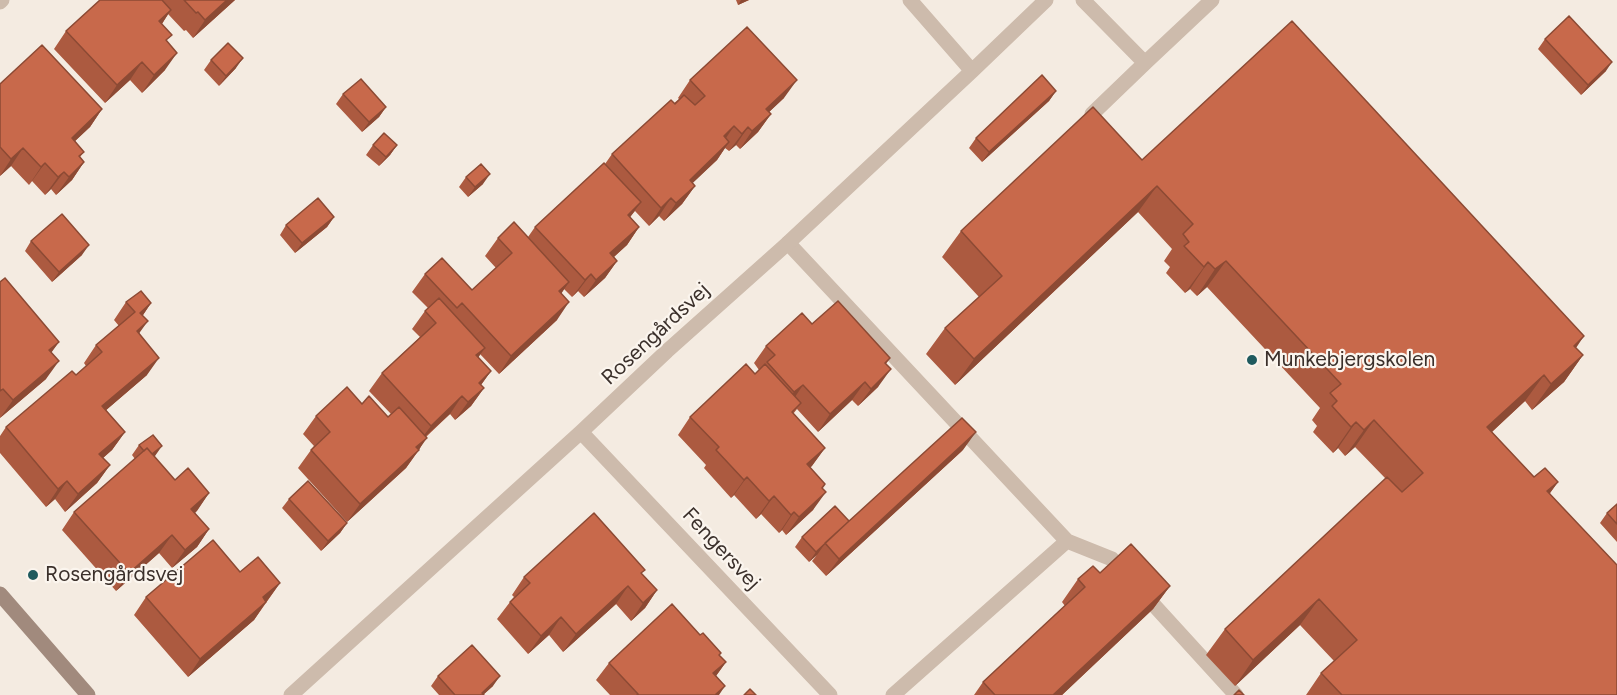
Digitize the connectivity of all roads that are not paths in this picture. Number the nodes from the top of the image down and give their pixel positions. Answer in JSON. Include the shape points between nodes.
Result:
{"nodes":[{"id":1,"x":910,"y":0,"type":"edge"},
{"id":2,"x":1046,"y":0,"type":"edge"},
{"id":3,"x":1083,"y":0,"type":"edge"},
{"id":4,"x":1212,"y":0,"type":"edge"},
{"id":5,"x":1145,"y":63,"type":"junction"},
{"id":6,"x":972,"y":72,"type":"junction"},
{"id":7,"x":1092,"y":114,"type":"edge"},
{"id":8,"x":788,"y":243,"type":"junction"},
{"id":9,"x":582,"y":432,"type":"junction"},
{"id":10,"x":1067,"y":541,"type":"junction"},
{"id":11,"x":0,"y":594,"type":"edge"},
{"id":12,"x":88,"y":695,"type":"edge"},
{"id":13,"x":291,"y":695,"type":"edge"},
{"id":14,"x":830,"y":695,"type":"edge"},
{"id":15,"x":893,"y":695,"type":"edge"},
{"id":16,"x":1236,"y":695,"type":"edge"}],
"edges":[{"from":1,"to":6,"type":"street"},
{"from":2,"to":6,"type":"street","name":"Rosengårdsvej"},
{"from":3,"to":5,"type":"street"},
{"from":4,"to":5,"type":"street"},
{"from":5,"to":7,"type":"street"},
{"from":6,"to":8,"type":"street","name":"Rosengårdsvej"},
{"from":8,"to":9,"type":"street","name":"Rosengårdsvej"},
{"from":8,"to":10,"type":"street"},
{"from":9,"to":13,"type":"street","name":"Rosengårdsvej"},
{"from":9,"to":14,"type":"street","name":"Fengersvej"},
{"from":10,"to":15,"type":"street"},
{"from":10,"to":16,"type":"street","via":[[1112,559]]},
{"from":11,"to":12,"type":"street"}]}
